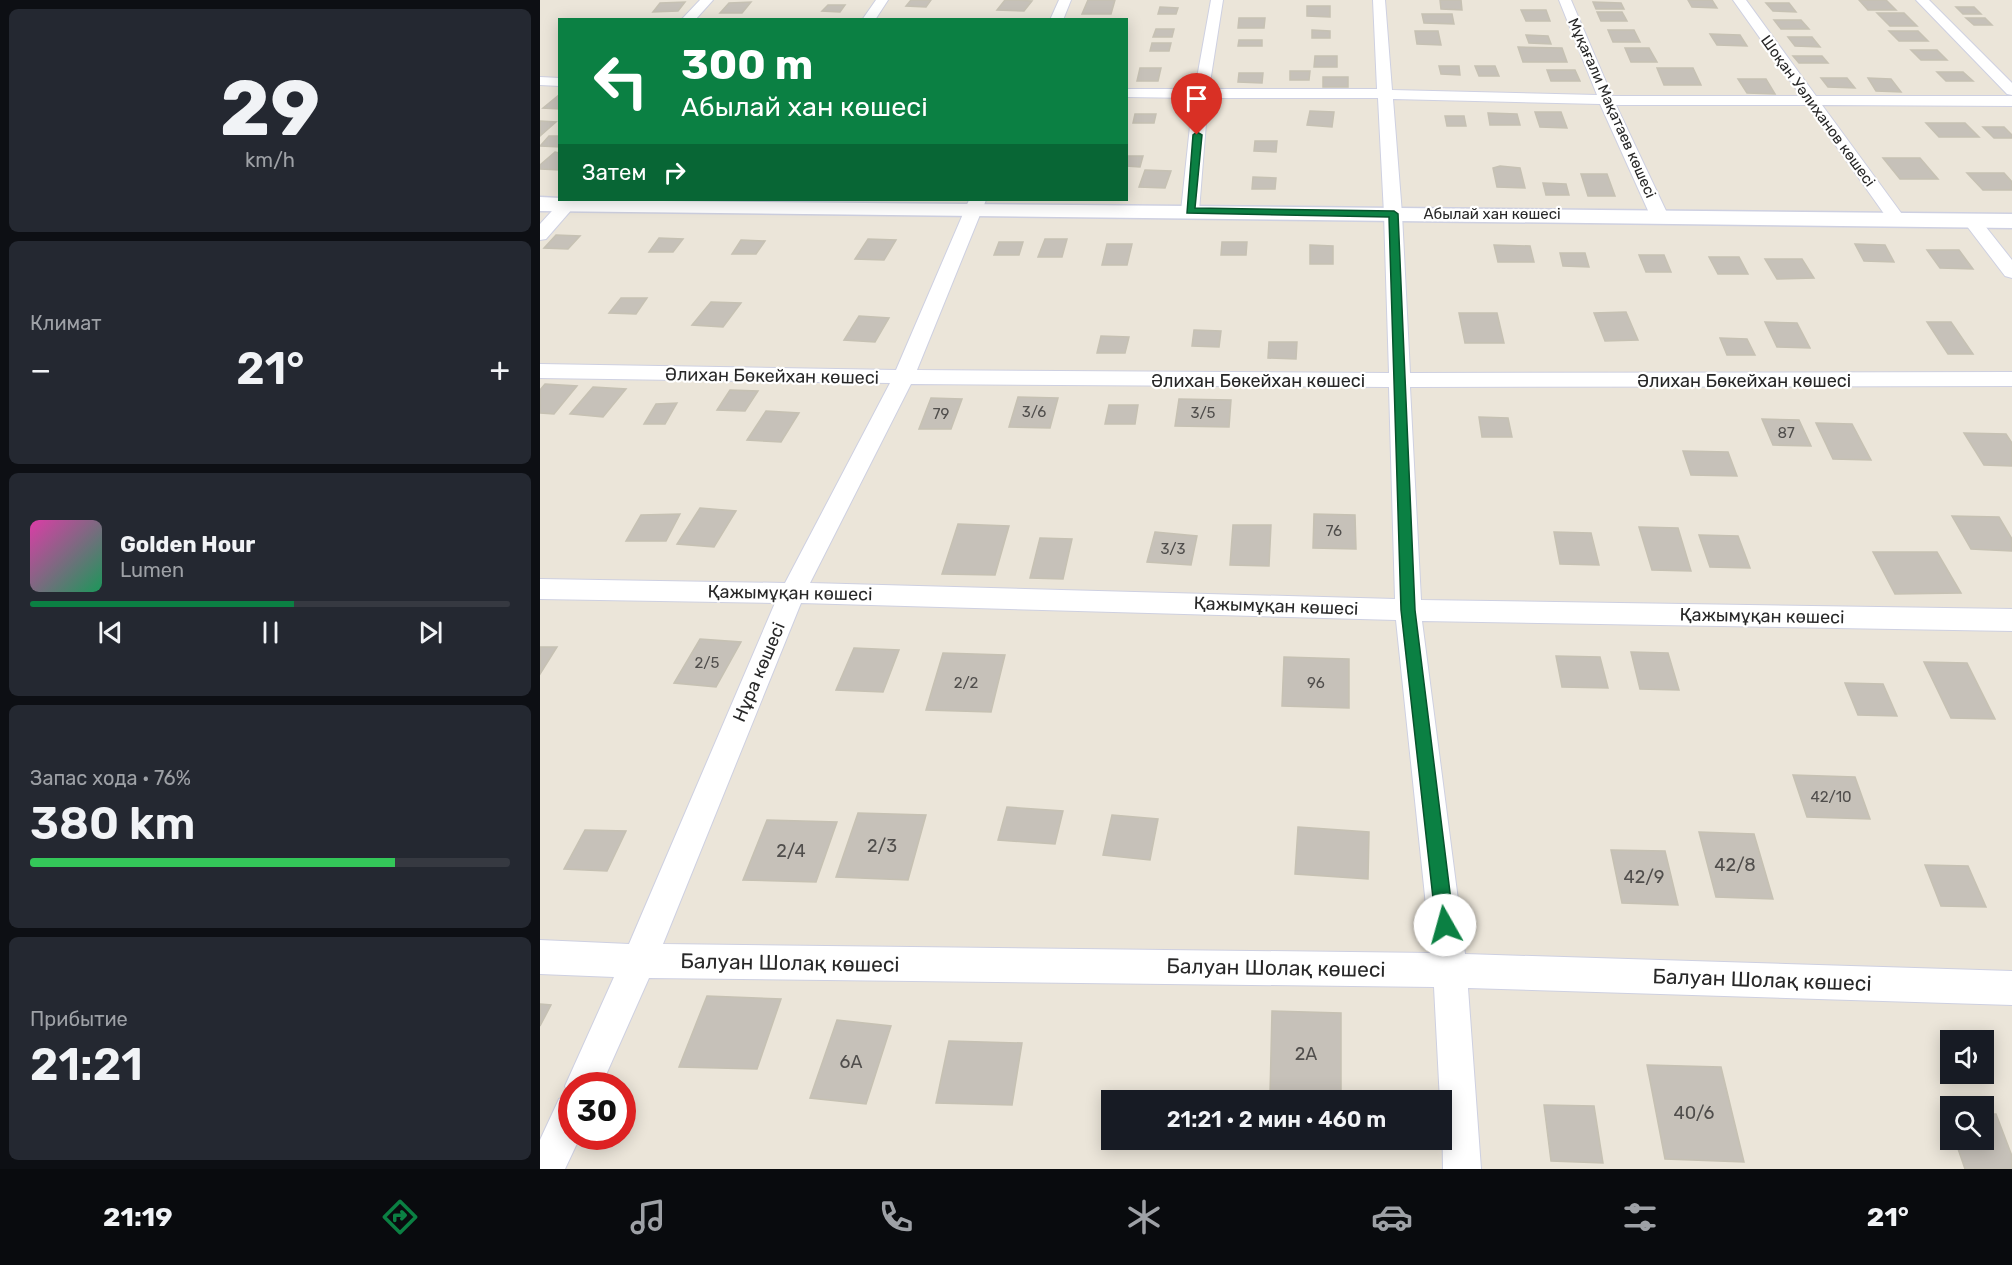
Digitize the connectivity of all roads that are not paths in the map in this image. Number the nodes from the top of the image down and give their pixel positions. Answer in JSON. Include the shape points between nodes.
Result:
{"nodes":[{"id":1,"x":707,"y":0,"type":"edge"},
{"id":2,"x":882,"y":0,"type":"edge"},
{"id":3,"x":1065,"y":0,"type":"edge"},
{"id":4,"x":1217,"y":0,"type":"edge"},
{"id":5,"x":1379,"y":0,"type":"edge"},
{"id":6,"x":1564,"y":0,"type":"edge"},
{"id":7,"x":1739,"y":0,"type":"edge"},
{"id":8,"x":1922,"y":0,"type":"edge"},
{"id":9,"x":689,"y":18,"type":"edge"},
{"id":10,"x":869,"y":18,"type":"edge"},
{"id":11,"x":1057,"y":18,"type":"edge"},
{"id":12,"x":540,"y":81,"type":"edge"},
{"id":13,"x":558,"y":82,"type":"edge"},
{"id":14,"x":2012,"y":91,"type":"edge"},
{"id":15,"x":1128,"y":93,"type":"edge"},
{"id":16,"x":1386,"y":94,"type":"junction"},
{"id":17,"x":1201,"y":95,"type":"junction"},
{"id":18,"x":1606,"y":100,"type":"junction"},
{"id":19,"x":1810,"y":100,"type":"junction"},
{"id":20,"x":2012,"y":101,"type":"edge"},
{"id":21,"x":569,"y":202,"type":"edge"},
{"id":22,"x":540,"y":204,"type":"edge"},
{"id":23,"x":976,"y":205,"type":"edge"},
{"id":24,"x":1190,"y":211,"type":"junction"},
{"id":25,"x":1394,"y":214,"type":"junction"},
{"id":26,"x":1659,"y":215,"type":"junction"},
{"id":27,"x":1972,"y":220,"type":"junction"},
{"id":28,"x":1898,"y":221,"type":"junction"},
{"id":29,"x":2012,"y":221,"type":"edge"},
{"id":30,"x":540,"y":235,"type":"edge"},
{"id":31,"x":2012,"y":272,"type":"edge"},
{"id":32,"x":540,"y":371,"type":"edge"},
{"id":33,"x":903,"y":379,"type":"junction"},
{"id":34,"x":2012,"y":379,"type":"edge"},
{"id":35,"x":1399,"y":382,"type":"junction"},
{"id":36,"x":540,"y":589,"type":"edge"},
{"id":37,"x":792,"y":593,"type":"junction"},
{"id":38,"x":1408,"y":610,"type":"junction"},
{"id":39,"x":2012,"y":620,"type":"edge"},
{"id":40,"x":540,"y":957,"type":"edge"},
{"id":41,"x":639,"y":961,"type":"junction"},
{"id":42,"x":1450,"y":970,"type":"junction"},
{"id":43,"x":2012,"y":988,"type":"edge"},
{"id":44,"x":589,"y":1072,"type":"edge"},
{"id":45,"x":558,"y":1143,"type":"edge"},
{"id":46,"x":546,"y":1169,"type":"edge"},
{"id":47,"x":1462,"y":1169,"type":"edge"}],
"edges":[{"from":1,"to":9,"type":"street"},
{"from":2,"to":10,"type":"street"},
{"from":3,"to":11,"type":"street"},
{"from":4,"to":17,"type":"street"},
{"from":5,"to":16,"type":"street"},
{"from":6,"to":18,"type":"street","name":"Мұқағали Мақатаев көшесі"},
{"from":7,"to":19,"type":"street","name":"Шоқан Уәлиханов көшесі"},
{"from":8,"to":14,"type":"street"},
{"from":12,"to":13,"type":"street"},
{"from":15,"to":17,"type":"street"},
{"from":16,"to":17,"type":"street"},
{"from":16,"to":18,"type":"street"},
{"from":16,"to":25,"type":"street"},
{"from":17,"to":24,"type":"street"},
{"from":18,"to":19,"type":"street"},
{"from":18,"to":26,"type":"street","name":"Мұқағали Мақатаев көшесі"},
{"from":19,"to":20,"type":"street"},
{"from":19,"to":28,"type":"street","name":"Шоқан Уәлиханов көшесі"},
{"from":21,"to":22,"type":"street","name":"Абылай хан көшесі"},
{"from":21,"to":23,"type":"street","name":"Абылай хан көшесі"},
{"from":21,"to":30,"type":"street"},
{"from":23,"to":24,"type":"street","name":"Абылай хан көшесі"},
{"from":23,"to":33,"type":"street","name":"Нұра көшесі"},
{"from":24,"to":25,"type":"street","name":"Абылай хан көшесі"},
{"from":25,"to":26,"type":"street","name":"Абылай хан көшесі"},
{"from":25,"to":35,"type":"street"},
{"from":26,"to":28,"type":"street","name":"Абылай хан көшесі"},
{"from":27,"to":28,"type":"street","name":"Абылай хан көшесі"},
{"from":27,"to":29,"type":"street","name":"Абылай хан көшесі"},
{"from":27,"to":31,"type":"street"},
{"from":32,"to":33,"type":"street","name":"Әлихан Бөкейхан көшесі"},
{"from":33,"to":35,"type":"street","name":"Әлихан Бөкейхан көшесі"},
{"from":33,"to":37,"type":"street","name":"Нұра көшесі"},
{"from":34,"to":35,"type":"street","name":"Әлихан Бөкейхан көшесі"},
{"from":35,"to":38,"type":"street"},
{"from":36,"to":37,"type":"street","name":"Қажымұқан көшесі"},
{"from":37,"to":38,"type":"street","name":"Қажымұқан көшесі"},
{"from":37,"to":41,"type":"street","name":"Нұра көшесі"},
{"from":38,"to":39,"type":"street","name":"Қажымұқан көшесі"},
{"from":38,"to":42,"type":"street"},
{"from":40,"to":41,"type":"street","name":"Балуан Шолақ көшесі"},
{"from":41,"to":42,"type":"street","name":"Балуан Шолақ көшесі"},
{"from":41,"to":44,"type":"street","name":"Нұра көшесі"},
{"from":42,"to":43,"type":"street","name":"Балуан Шолақ көшесі"},
{"from":42,"to":47,"type":"street"},
{"from":45,"to":46,"type":"street"}]}
